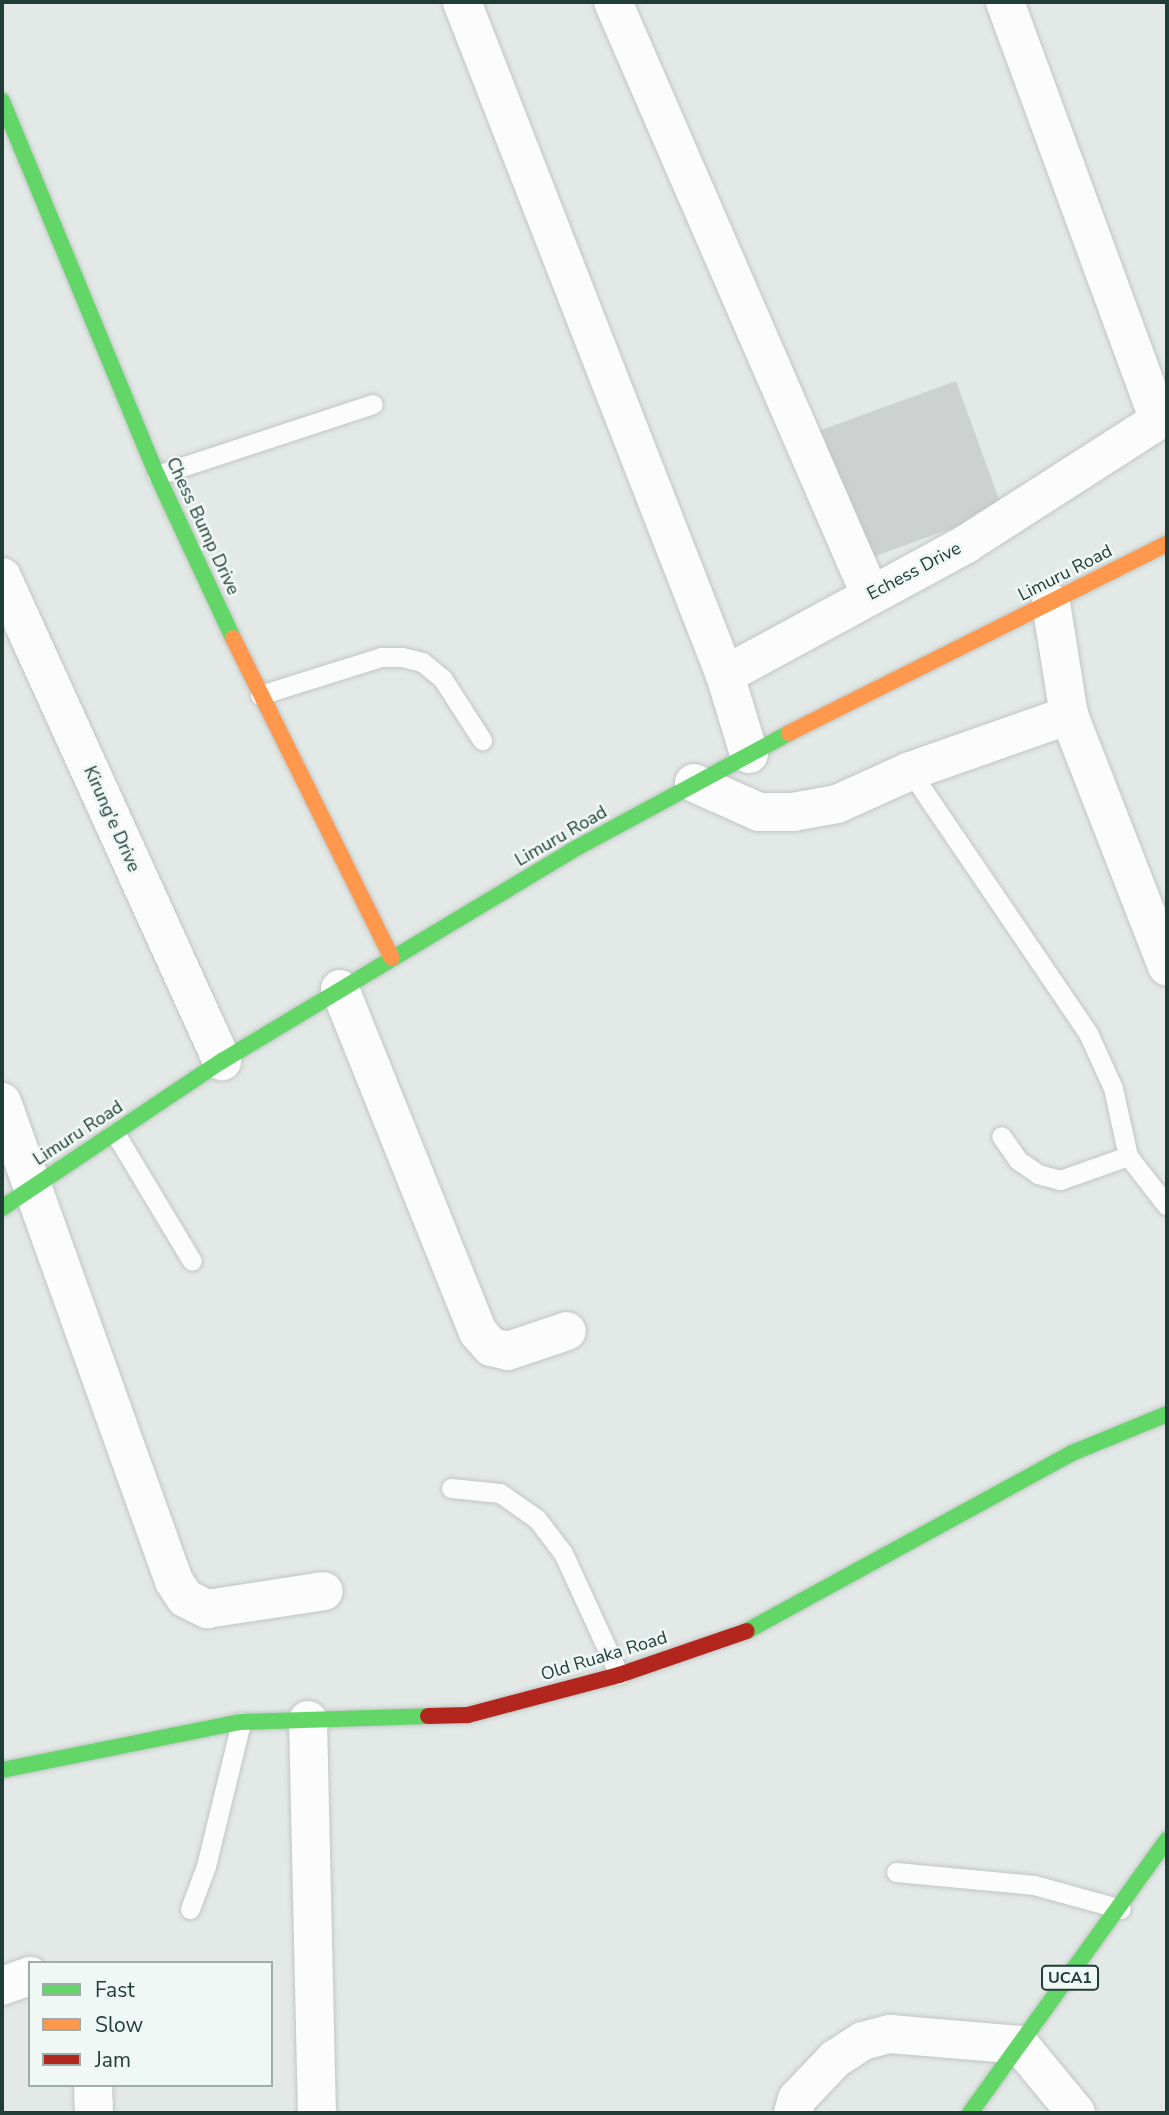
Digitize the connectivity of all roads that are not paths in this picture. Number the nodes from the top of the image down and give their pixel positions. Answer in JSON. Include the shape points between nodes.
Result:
{"nodes":[{"id":1,"x":462,"y":2,"type":"edge"},
{"id":2,"x":612,"y":2,"type":"edge"},
{"id":3,"x":1005,"y":2,"type":"edge"},
{"id":4,"x":2,"y":101,"type":"edge"},
{"id":5,"x":373,"y":404,"type":"dead end"},
{"id":6,"x":1163,"y":418,"type":"edge"},
{"id":7,"x":157,"y":475,"type":"junction"},
{"id":8,"x":1167,"y":544,"type":"edge"},
{"id":9,"x":2,"y":577,"type":"edge"},
{"id":10,"x":870,"y":594,"type":"junction"},
{"id":11,"x":1051,"y":603,"type":"junction"},
{"id":12,"x":725,"y":676,"type":"junction"},
{"id":13,"x":260,"y":695,"type":"junction"},
{"id":14,"x":1069,"y":715,"type":"junction"},
{"id":15,"x":482,"y":740,"type":"dead end"},
{"id":16,"x":749,"y":754,"type":"junction"},
{"id":17,"x":910,"y":771,"type":"junction"},
{"id":18,"x":694,"y":783,"type":"junction"},
{"id":19,"x":392,"y":958,"type":"junction"},
{"id":20,"x":1167,"y":967,"type":"edge"},
{"id":21,"x":340,"y":989,"type":"junction"},
{"id":22,"x":222,"y":1061,"type":"junction"},
{"id":23,"x":2,"y":1102,"type":"edge"},
{"id":24,"x":115,"y":1133,"type":"junction"},
{"id":25,"x":1000,"y":1136,"type":"dead end"},
{"id":26,"x":1128,"y":1156,"type":"junction"},
{"id":27,"x":15,"y":1198,"type":"edge"},
{"id":28,"x":1167,"y":1206,"type":"edge"},
{"id":29,"x":192,"y":1261,"type":"dead end"},
{"id":30,"x":567,"y":1331,"type":"dead end"},
{"id":31,"x":1167,"y":1414,"type":"edge"},
{"id":32,"x":451,"y":1488,"type":"dead end"},
{"id":33,"x":324,"y":1591,"type":"dead end"},
{"id":34,"x":619,"y":1675,"type":"junction"},
{"id":35,"x":308,"y":1720,"type":"junction"},
{"id":36,"x":241,"y":1722,"type":"junction"},
{"id":37,"x":2,"y":1770,"type":"edge"},
{"id":38,"x":1167,"y":1840,"type":"edge"},
{"id":39,"x":896,"y":1872,"type":"dead end"},
{"id":40,"x":190,"y":1909,"type":"dead end"},
{"id":41,"x":1121,"y":1909,"type":"junction"},
{"id":42,"x":28,"y":1977,"type":"edge"},
{"id":43,"x":2,"y":1986,"type":"edge"},
{"id":44,"x":1020,"y":2045,"type":"junction"},
{"id":45,"x":93,"y":2087,"type":"edge"},
{"id":46,"x":94,"y":2113,"type":"edge"},
{"id":47,"x":317,"y":2113,"type":"edge"},
{"id":48,"x":793,"y":2113,"type":"edge"},
{"id":49,"x":970,"y":2113,"type":"edge"},
{"id":50,"x":1076,"y":2113,"type":"edge"}],
"edges":[{"from":1,"to":12,"type":"street"},
{"from":2,"to":10,"type":"street"},
{"from":3,"to":6,"type":"street"},
{"from":4,"to":7,"type":"street","name":"Chess Bump Drive"},
{"from":5,"to":7,"type":"lane"},
{"from":6,"to":10,"type":"street","name":"Echess Drive","via":[[966,544]]},
{"from":7,"to":13,"type":"street","name":"Chess Bump Drive"},
{"from":8,"to":11,"type":"street","name":"Limuru Road"},
{"from":9,"to":22,"type":"street","name":"Kirung'e Drive"},
{"from":10,"to":12,"type":"street","name":"Echess Drive"},
{"from":11,"to":14,"type":"street"},
{"from":11,"to":16,"type":"street","name":"Limuru Road"},
{"from":12,"to":16,"type":"street"},
{"from":13,"to":15,"type":"lane","via":[[381,657],[402,657],[422,663],[442,678]]},
{"from":13,"to":19,"type":"street","name":"Chess Bump Drive"},
{"from":14,"to":17,"type":"street"},
{"from":14,"to":20,"type":"street"},
{"from":16,"to":18,"type":"street","name":"Limuru Road"},
{"from":17,"to":18,"type":"street","via":[[836,804],[793,812],[759,812]]},
{"from":17,"to":26,"type":"lane","via":[[1088,1033],[1113,1088]]},
{"from":18,"to":19,"type":"street","name":"Limuru Road"},
{"from":19,"to":21,"type":"street","name":"Limuru Road"},
{"from":21,"to":22,"type":"street","name":"Limuru Road"},
{"from":21,"to":30,"type":"street","via":[[478,1332],[491,1347],[508,1351]]},
{"from":22,"to":24,"type":"street","name":"Limuru Road"},
{"from":23,"to":27,"type":"street"},
{"from":24,"to":27,"type":"street","name":"Limuru Road"},
{"from":24,"to":29,"type":"lane"},
{"from":25,"to":26,"type":"lane","via":[[1018,1160],[1038,1174],[1060,1180]]},
{"from":26,"to":28,"type":"lane"},
{"from":27,"to":33,"type":"street","via":[[174,1581],[186,1598],[207,1609]]},
{"from":31,"to":34,"type":"street","name":"Old Ruaka Road","via":[[1072,1453],[764,1625]]},
{"from":32,"to":34,"type":"lane","via":[[500,1493],[537,1519],[563,1553]]},
{"from":34,"to":35,"type":"street","name":"Old Ruaka Road","via":[[468,1715]]},
{"from":35,"to":36,"type":"street","name":"Old Ruaka Road"},
{"from":35,"to":47,"type":"street"},
{"from":36,"to":37,"type":"street","name":"Old Ruaka Road"},
{"from":36,"to":40,"type":"lane","via":[[206,1866]]},
{"from":38,"to":41,"type":"street","number":"UCA1"},
{"from":39,"to":41,"type":"lane","via":[[1034,1885]]},
{"from":41,"to":44,"type":"street","number":"UCA1"},
{"from":42,"to":43,"type":"street"},
{"from":44,"to":48,"type":"street","via":[[922,2034],[890,2034],[863,2041],[835,2059],[797,2099]]},
{"from":44,"to":49,"type":"street","number":"UCA1"},
{"from":44,"to":50,"type":"street"},
{"from":45,"to":46,"type":"street"}]}
